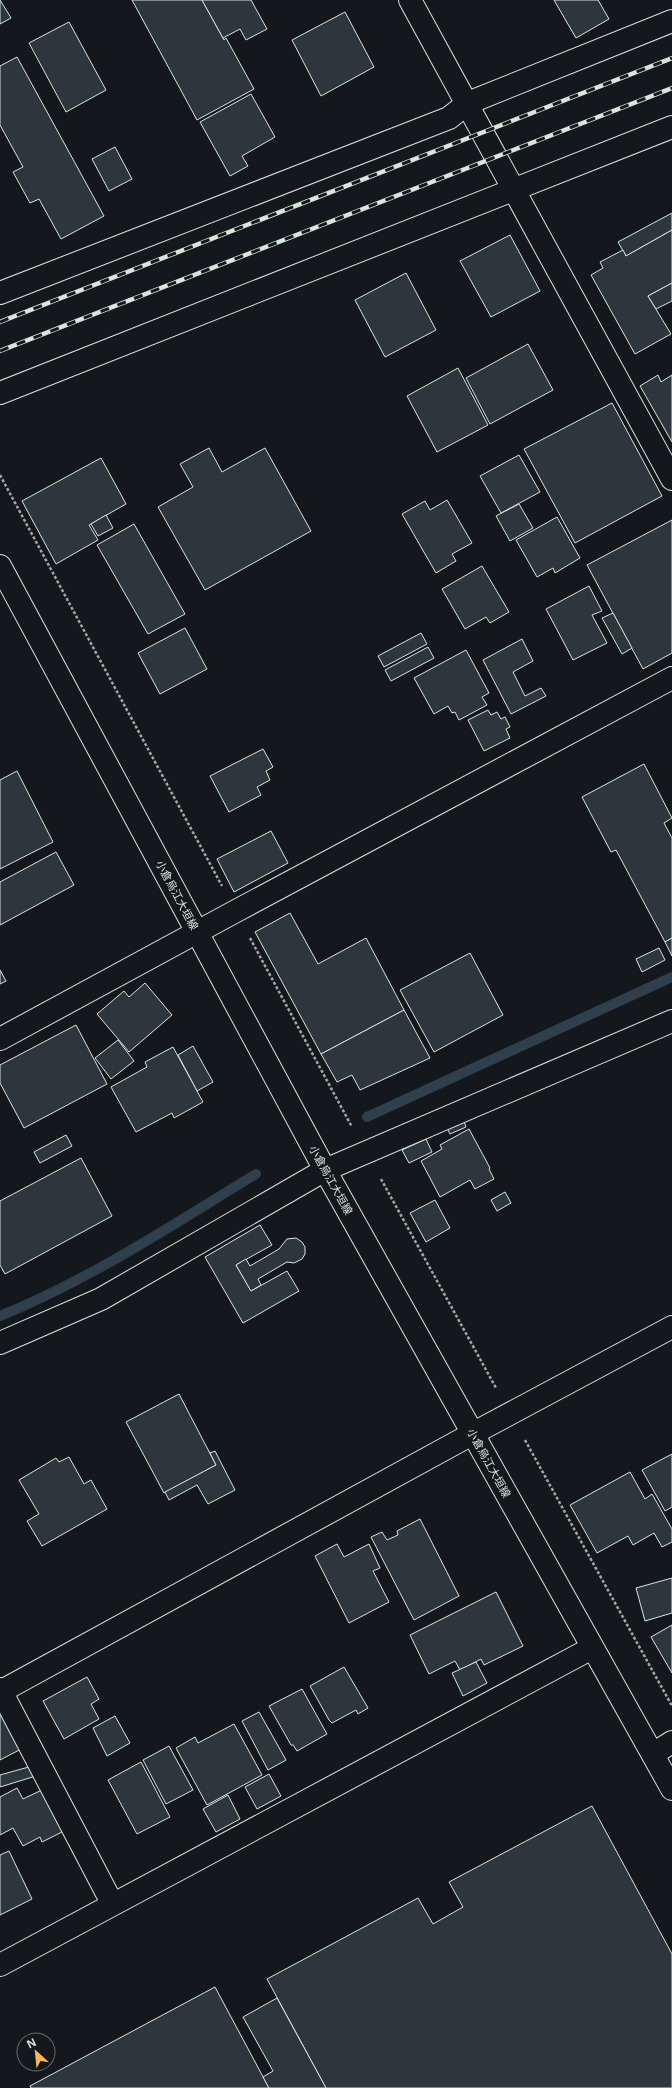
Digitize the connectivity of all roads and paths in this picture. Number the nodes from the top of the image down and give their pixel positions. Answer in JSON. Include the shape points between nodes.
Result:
{"nodes":[{"id":1,"x":410,"y":0,"type":"edge"},
{"id":2,"x":672,"y":21,"type":"edge"},
{"id":3,"x":468,"y":103,"type":"junction"},
{"id":4,"x":672,"y":127,"type":"edge"},
{"id":5,"x":515,"y":190,"type":"junction"},
{"id":6,"x":0,"y":293,"type":"edge"},
{"id":7,"x":0,"y":393,"type":"edge"},
{"id":8,"x":0,"y":474,"type":"edge"},
{"id":9,"x":672,"y":479,"type":"edge"},
{"id":10,"x":0,"y":566,"type":"edge"},
{"id":11,"x":672,"y":678,"type":"edge"},
{"id":12,"x":236,"y":910,"type":"junction"},
{"id":13,"x":196,"y":932,"type":"junction"},
{"id":14,"x":672,"y":1021,"type":"edge"},
{"id":15,"x":0,"y":1039,"type":"edge"},
{"id":16,"x":366,"y":1153,"type":"junction"},
{"id":17,"x":325,"y":1170,"type":"junction"},
{"id":18,"x":672,"y":1327,"type":"edge"},
{"id":19,"x":0,"y":1343,"type":"edge"},
{"id":20,"x":510,"y":1413,"type":"junction"},
{"id":21,"x":472,"y":1434,"type":"junction"},
{"id":22,"x":592,"y":1648,"type":"junction"},
{"id":23,"x":1,"y":1691,"type":"edge"},
{"id":24,"x":672,"y":1706,"type":"edge"},
{"id":25,"x":672,"y":1742,"type":"edge"},
{"id":26,"x":653,"y":1754,"type":"junction"},
{"id":27,"x":672,"y":1789,"type":"edge"},
{"id":28,"x":112,"y":1903,"type":"junction"},
{"id":29,"x":0,"y":1965,"type":"edge"}],
"edges":[{"from":1,"to":3,"type":"street"},
{"from":2,"to":3,"type":"street"},
{"from":3,"to":5,"type":"street"},
{"from":3,"to":6,"type":"street","via":[[449,118]]},
{"from":4,"to":5,"type":"street"},
{"from":5,"to":7,"type":"street"},
{"from":5,"to":9,"type":"street"},
{"from":8,"to":12,"type":"path"},
{"from":10,"to":13,"type":"street","name":"小倉烏江大垣線"},
{"from":11,"to":12,"type":"street"},
{"from":12,"to":13,"type":"street"},
{"from":12,"to":16,"type":"path"},
{"from":13,"to":15,"type":"street"},
{"from":13,"to":17,"type":"street","name":"小倉烏江大垣線"},
{"from":14,"to":16,"type":"street"},
{"from":16,"to":17,"type":"street"},
{"from":16,"to":20,"type":"path"},
{"from":17,"to":19,"type":"street","via":[[101,1299]]},
{"from":17,"to":21,"type":"street","name":"小倉烏江大垣線"},
{"from":18,"to":20,"type":"street"},
{"from":20,"to":21,"type":"street"},
{"from":20,"to":24,"type":"path"},
{"from":21,"to":22,"type":"street","name":"小倉烏江大垣線"},
{"from":21,"to":23,"type":"street"},
{"from":22,"to":26,"type":"street","name":"小倉烏江大垣線"},
{"from":22,"to":28,"type":"street"},
{"from":23,"to":28,"type":"street"},
{"from":25,"to":26,"type":"street"},
{"from":26,"to":27,"type":"street","name":"小倉烏江大垣線"},
{"from":28,"to":29,"type":"street"}]}
